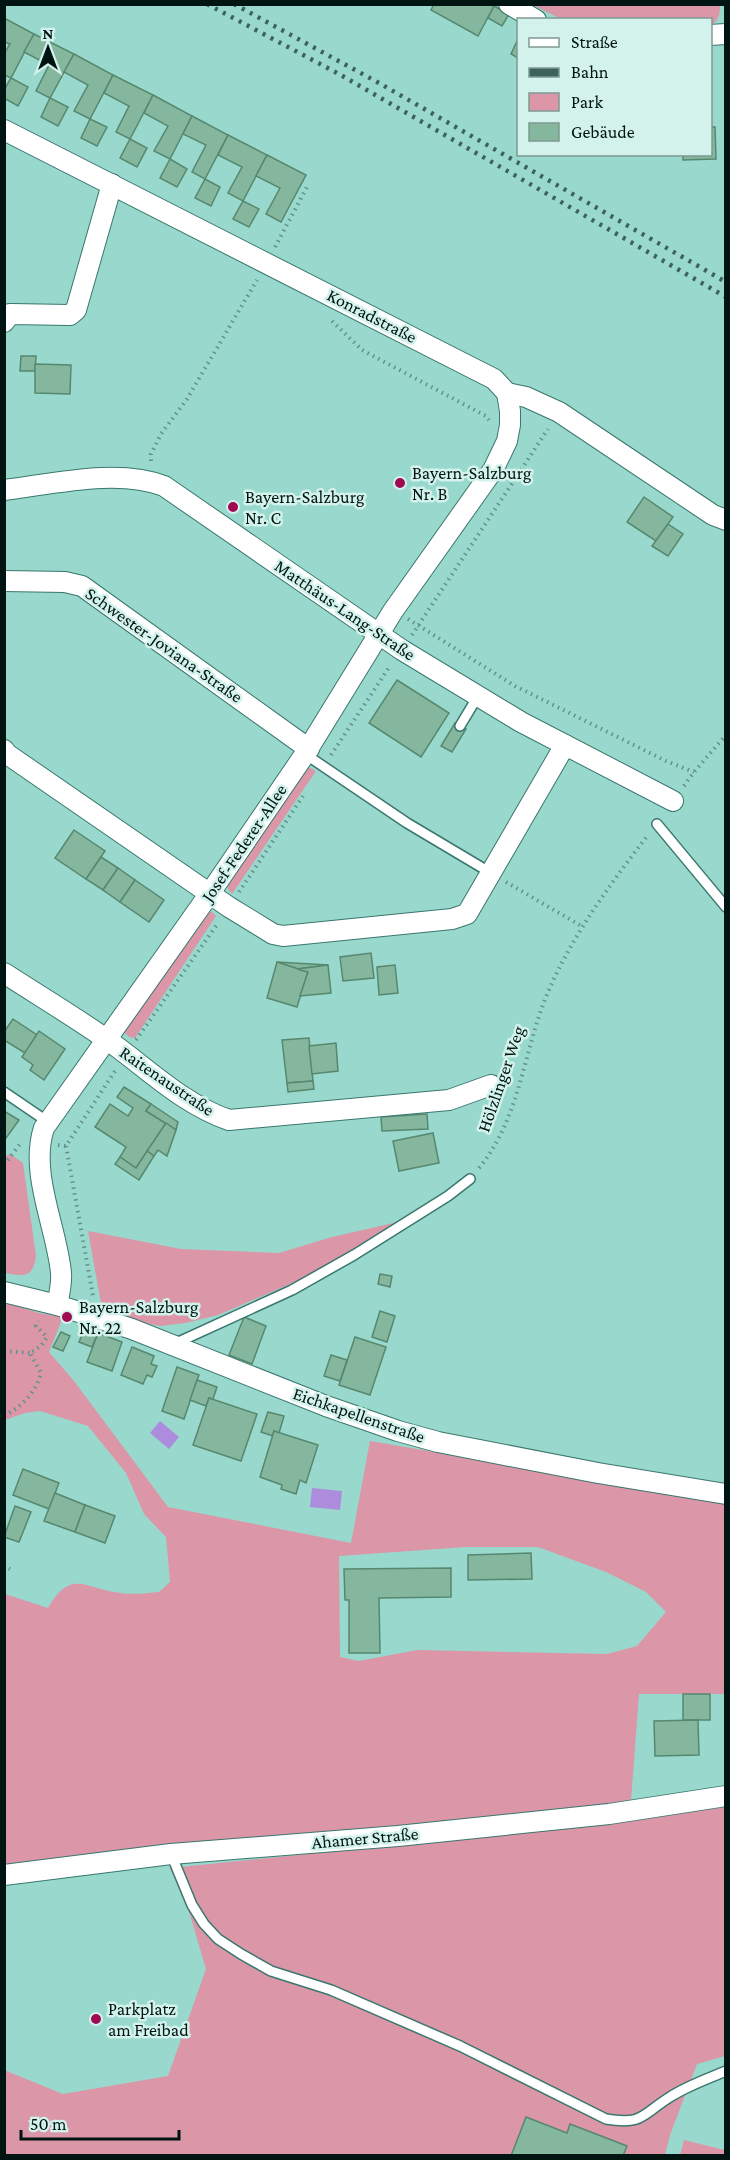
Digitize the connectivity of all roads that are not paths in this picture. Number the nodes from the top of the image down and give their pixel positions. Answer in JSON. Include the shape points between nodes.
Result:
{"nodes":[{"id":1,"x":509,"y":4,"type":"edge"},
{"id":2,"x":533,"y":18,"type":"edge"},
{"id":3,"x":4,"y":130,"type":"edge"},
{"id":4,"x":112,"y":184,"type":"junction"},
{"id":5,"x":4,"y":322,"type":"edge"},
{"id":6,"x":507,"y":393,"type":"junction"},
{"id":7,"x":4,"y":490,"type":"edge"},
{"id":8,"x":726,"y":520,"type":"edge"},
{"id":9,"x":4,"y":581,"type":"edge"},
{"id":10,"x":379,"y":634,"type":"junction"},
{"id":11,"x":478,"y":696,"type":"junction"},
{"id":12,"x":460,"y":726,"type":"dead end"},
{"id":13,"x":565,"y":745,"type":"junction"},
{"id":14,"x":4,"y":750,"type":"edge"},
{"id":15,"x":307,"y":751,"type":"junction"},
{"id":16,"x":674,"y":801,"type":"road end"},
{"id":17,"x":657,"y":824,"type":"road end"},
{"id":18,"x":491,"y":873,"type":"junction"},
{"id":19,"x":210,"y":893,"type":"junction"},
{"id":20,"x":726,"y":907,"type":"edge"},
{"id":21,"x":4,"y":973,"type":"edge"},
{"id":22,"x":106,"y":1039,"type":"junction"},
{"id":23,"x":490,"y":1085,"type":"dead end"},
{"id":24,"x":4,"y":1092,"type":"edge"},
{"id":25,"x":48,"y":1122,"type":"junction"},
{"id":26,"x":470,"y":1179,"type":"road end"},
{"id":27,"x":4,"y":1292,"type":"edge"},
{"id":28,"x":65,"y":1308,"type":"junction"},
{"id":29,"x":174,"y":1344,"type":"junction"},
{"id":30,"x":726,"y":1494,"type":"edge"},
{"id":31,"x":726,"y":1796,"type":"edge"},
{"id":32,"x":171,"y":1854,"type":"junction"},
{"id":33,"x":4,"y":1875,"type":"edge"},
{"id":34,"x":726,"y":2071,"type":"edge"}],
"edges":[{"from":1,"to":2,"type":"street"},
{"from":3,"to":4,"type":"street","name":"Konradstraße"},
{"from":4,"to":5,"type":"street","via":[[76,310],[70,315],[10,314]]},
{"from":4,"to":6,"type":"street","name":"Konradstraße","via":[[494,379]]},
{"from":6,"to":8,"type":"street","name":"Konradstraße","via":[[559,412]]},
{"from":6,"to":10,"type":"street","name":"Josef-Federer-Allee","via":[[510,425],[493,470]]},
{"from":7,"to":10,"type":"street","name":"Matthäus-Lang-Straße","via":[[133,478],[164,486]]},
{"from":9,"to":15,"type":"street","name":"Schwester-Joviana-Straße","via":[[82,586]]},
{"from":10,"to":11,"type":"street","name":"Matthäus-Lang-Straße"},
{"from":10,"to":15,"type":"street","name":"Josef-Federer-Allee"},
{"from":11,"to":12,"type":"lane"},
{"from":11,"to":13,"type":"street","name":"Matthäus-Lang-Straße"},
{"from":13,"to":16,"type":"street","name":"Matthäus-Lang-Straße"},
{"from":13,"to":18,"type":"street"},
{"from":14,"to":19,"type":"street"},
{"from":15,"to":18,"type":"lane","via":[[407,823]]},
{"from":15,"to":19,"type":"street","name":"Josef-Federer-Allee"},
{"from":17,"to":20,"type":"lane"},
{"from":18,"to":19,"type":"street","via":[[467,914],[452,919],[283,936],[273,934]]},
{"from":19,"to":22,"type":"street","name":"Josef-Federer-Allee"},
{"from":21,"to":22,"type":"street","name":"Raitenaustraße"},
{"from":22,"to":23,"type":"street","name":"Raitenaustraße","via":[[183,1096],[229,1120],[449,1100]]},
{"from":22,"to":25,"type":"street","name":"Josef-Federer-Allee"},
{"from":24,"to":25,"type":"lane"},
{"from":25,"to":28,"type":"street","name":"Josef-Federer-Allee","via":[[39,1143],[39,1156]]},
{"from":26,"to":29,"type":"lane","via":[[354,1255],[292,1290]]},
{"from":27,"to":28,"type":"street","name":"Eichkapellenstraße"},
{"from":28,"to":29,"type":"street","name":"Eichkapellenstraße"},
{"from":29,"to":30,"type":"street","name":"Eichkapellenstraße","via":[[398,1431]]},
{"from":31,"to":32,"type":"street","name":"Ahamer Straße","via":[[597,1815],[398,1836]]},
{"from":32,"to":33,"type":"street","name":"Ahamer Straße"},
{"from":32,"to":34,"type":"lane","via":[[204,1924],[241,1954],[271,1971],[332,1990],[450,2042],[606,2119],[625,2122],[642,2118],[670,2097]]}]}
